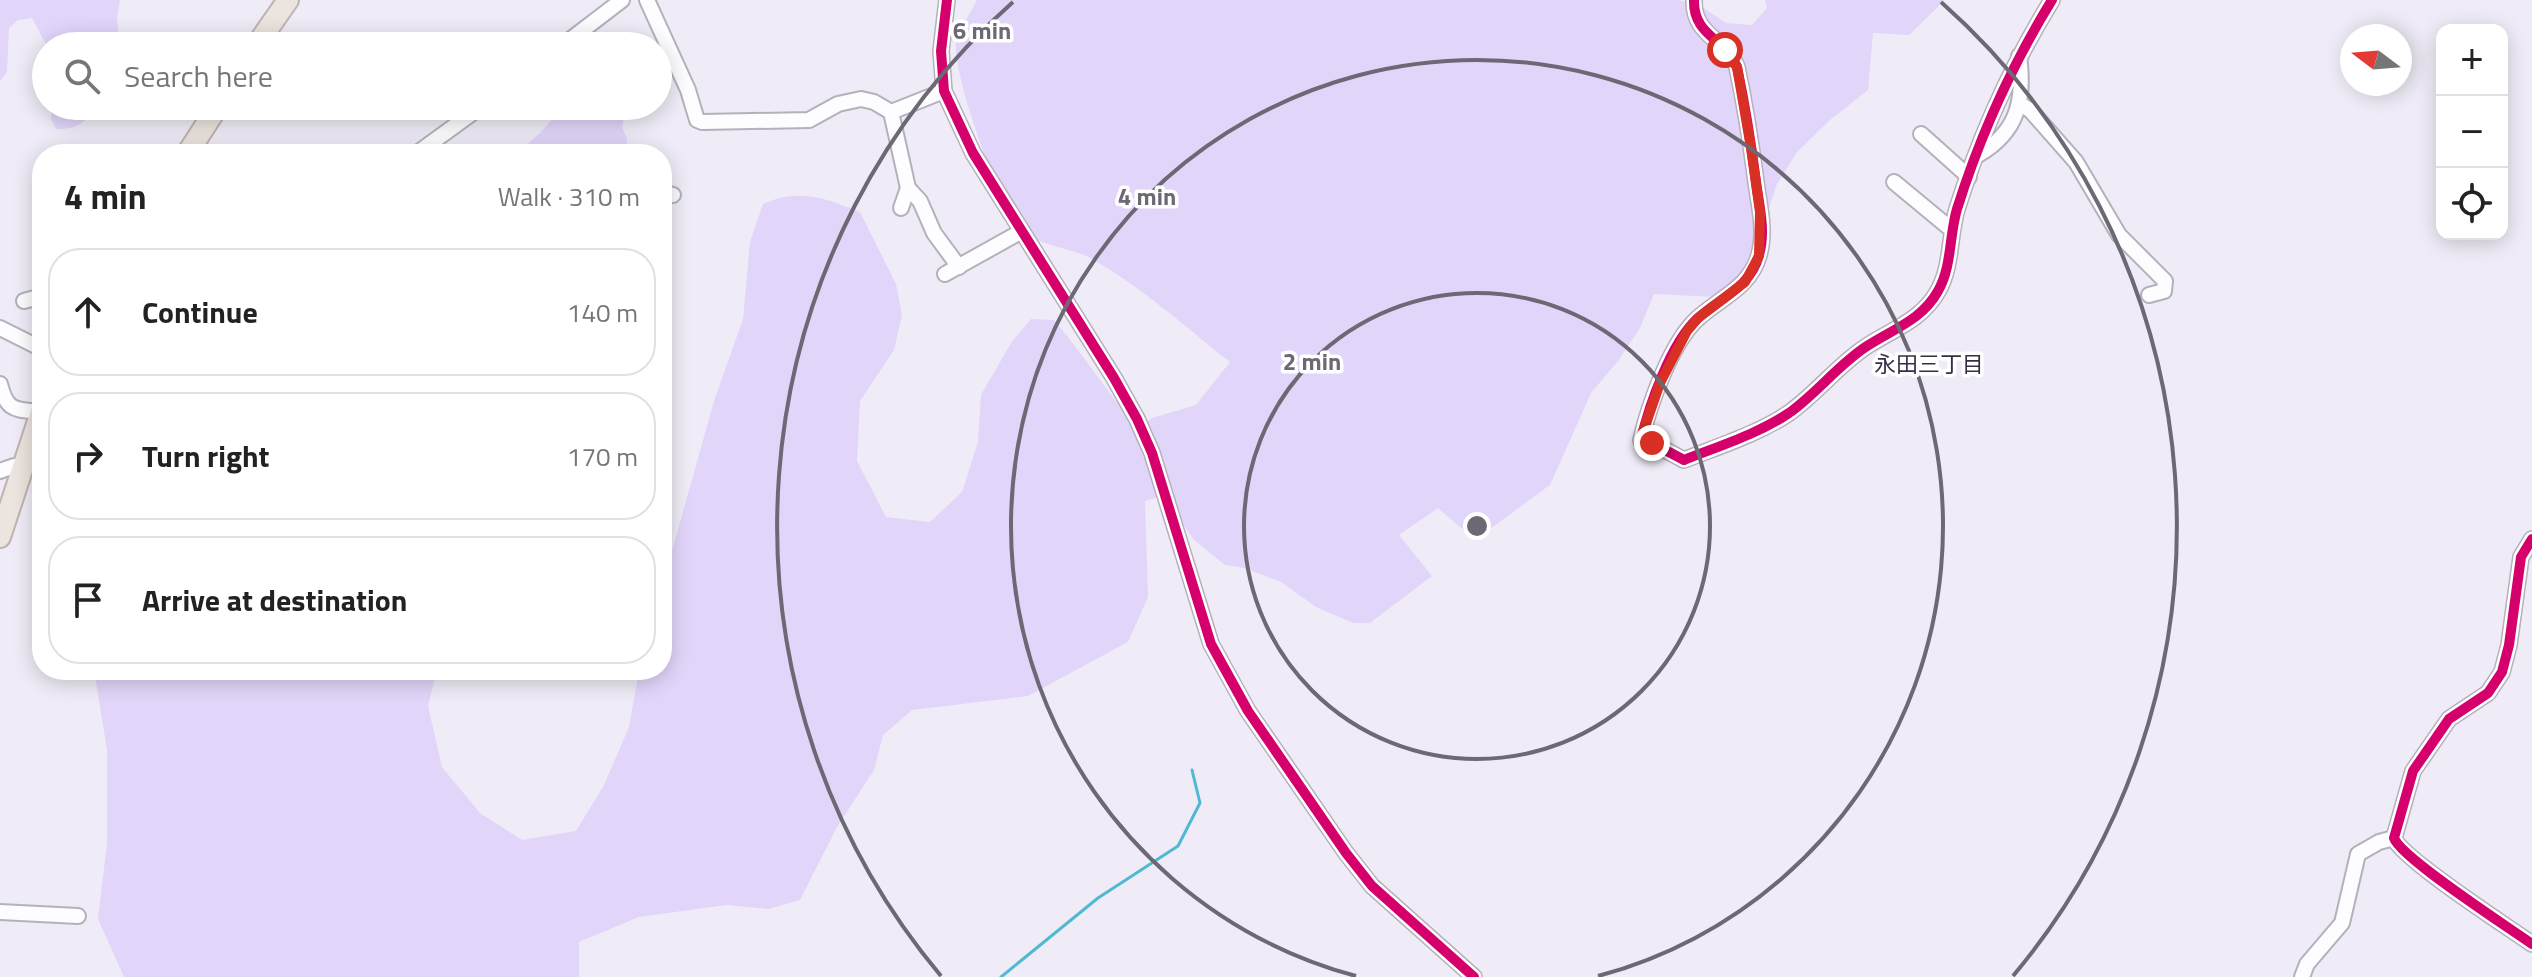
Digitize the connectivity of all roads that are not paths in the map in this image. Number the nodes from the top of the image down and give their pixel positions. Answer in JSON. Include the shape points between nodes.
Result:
{"nodes":[{"id":1,"x":288,"y":0,"type":"edge"},
{"id":2,"x":622,"y":0,"type":"edge"},
{"id":3,"x":647,"y":0,"type":"edge"},
{"id":4,"x":947,"y":0,"type":"edge"},
{"id":5,"x":1694,"y":0,"type":"edge"},
{"id":6,"x":2052,"y":0,"type":"edge"},
{"id":7,"x":266,"y":32,"type":"edge"},
{"id":8,"x":580,"y":32,"type":"edge"},
{"id":9,"x":662,"y":32,"type":"edge"},
{"id":10,"x":672,"y":55,"type":"edge"},
{"id":11,"x":2019,"y":56,"type":"junction"},
{"id":12,"x":944,"y":91,"type":"junction"},
{"id":13,"x":2019,"y":103,"type":"junction"},
{"id":14,"x":891,"y":112,"type":"junction"},
{"id":15,"x":209,"y":120,"type":"edge"},
{"id":16,"x":463,"y":120,"type":"edge"},
{"id":17,"x":1921,"y":134,"type":"dead end"},
{"id":18,"x":193,"y":144,"type":"edge"},
{"id":19,"x":430,"y":144,"type":"edge"},
{"id":20,"x":1978,"y":155,"type":"junction"},
{"id":21,"x":1969,"y":177,"type":"junction"},
{"id":22,"x":1894,"y":182,"type":"dead end"},
{"id":23,"x":908,"y":188,"type":"junction"},
{"id":24,"x":901,"y":208,"type":"dead end"},
{"id":25,"x":1952,"y":230,"type":"junction"},
{"id":26,"x":1022,"y":231,"type":"junction"},
{"id":27,"x":959,"y":267,"type":"junction"},
{"id":28,"x":945,"y":274,"type":"dead end"},
{"id":29,"x":2149,"y":295,"type":"dead end"},
{"id":30,"x":32,"y":299,"type":"edge"},
{"id":31,"x":24,"y":301,"type":"dead end"},
{"id":32,"x":0,"y":328,"type":"edge"},
{"id":33,"x":32,"y":344,"type":"edge"},
{"id":34,"x":0,"y":384,"type":"edge"},
{"id":35,"x":32,"y":410,"type":"edge"},
{"id":36,"x":32,"y":455,"type":"edge"},
{"id":37,"x":23,"y":468,"type":"junction"},
{"id":38,"x":0,"y":471,"type":"edge"},
{"id":39,"x":0,"y":537,"type":"edge"},
{"id":40,"x":2532,"y":539,"type":"edge"},
{"id":41,"x":2394,"y":838,"type":"junction"},
{"id":42,"x":0,"y":912,"type":"edge"},
{"id":43,"x":78,"y":916,"type":"dead end"},
{"id":44,"x":2532,"y":944,"type":"edge"},
{"id":45,"x":1474,"y":977,"type":"edge"},
{"id":46,"x":2302,"y":977,"type":"edge"}],
"edges":[{"from":1,"to":7,"type":"highway"},
{"from":2,"to":8,"type":"street"},
{"from":3,"to":9,"type":"street"},
{"from":4,"to":12,"type":"street","via":[[941,51]]},
{"from":5,"to":25,"type":"street","via":[[1698,23],[1737,67],[1761,245],[1745,282],[1687,331],[1660,383],[1641,440],[1684,460],[1791,411],[1866,346],[1932,302],[1947,269]]},
{"from":6,"to":11,"type":"street"},
{"from":10,"to":14,"type":"street","via":[[702,122],[809,120],[861,99]]},
{"from":11,"to":13,"type":"street"},
{"from":11,"to":20,"type":"street"},
{"from":12,"to":14,"type":"street"},
{"from":12,"to":26,"type":"street","via":[[973,153]]},
{"from":13,"to":20,"type":"street","via":[[2010,128]]},
{"from":13,"to":29,"type":"street","via":[[2076,162],[2119,235],[2165,281],[2164,291]]},
{"from":14,"to":23,"type":"street"},
{"from":15,"to":18,"type":"highway"},
{"from":16,"to":19,"type":"street"},
{"from":17,"to":21,"type":"street"},
{"from":20,"to":21,"type":"street"},
{"from":21,"to":25,"type":"street"},
{"from":22,"to":25,"type":"street"},
{"from":23,"to":24,"type":"street"},
{"from":23,"to":27,"type":"street"},
{"from":26,"to":27,"type":"street"},
{"from":26,"to":45,"type":"street","via":[[1137,419],[1157,467],[1211,644],[1248,711],[1372,886]]},
{"from":27,"to":28,"type":"street"},
{"from":30,"to":31,"type":"street"},
{"from":32,"to":33,"type":"street"},
{"from":34,"to":35,"type":"street","via":[[9,407]]},
{"from":36,"to":37,"type":"highway"},
{"from":37,"to":38,"type":"street"},
{"from":37,"to":39,"type":"highway"},
{"from":40,"to":41,"type":"street","via":[[2521,557],[2502,672],[2488,693],[2449,719],[2413,771]]},
{"from":41,"to":44,"type":"street","via":[[2423,866]]},
{"from":41,"to":46,"type":"street","via":[[2358,854],[2342,923]]},
{"from":42,"to":43,"type":"street"}]}
